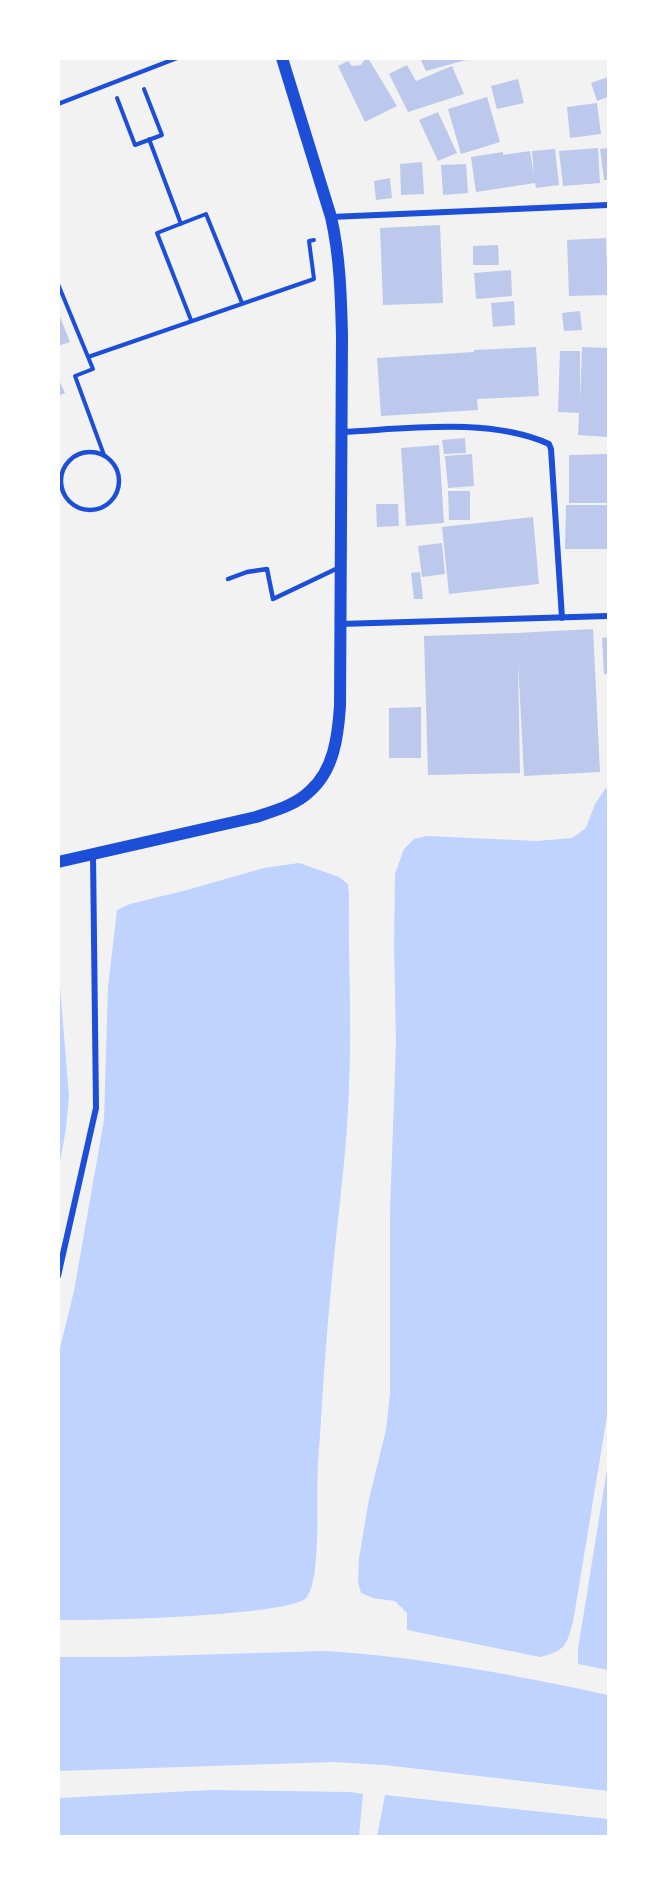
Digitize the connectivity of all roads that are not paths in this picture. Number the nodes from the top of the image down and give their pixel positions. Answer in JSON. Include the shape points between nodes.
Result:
{"nodes":[{"id":1,"x":177,"y":58,"type":"edge"},
{"id":2,"x":282,"y":58,"type":"edge"},
{"id":3,"x":58,"y":104,"type":"edge"},
{"id":4,"x":609,"y":205,"type":"edge"},
{"id":5,"x":331,"y":217,"type":"junction"},
{"id":6,"x":342,"y":432,"type":"junction"},
{"id":7,"x":104,"y":455,"type":"joint"},
{"id":8,"x":341,"y":567,"type":"junction"},
{"id":9,"x":228,"y":579,"type":"dead end"},
{"id":10,"x":609,"y":616,"type":"edge"},
{"id":11,"x":562,"y":618,"type":"junction"},
{"id":12,"x":340,"y":624,"type":"junction"},
{"id":13,"x":93,"y":854,"type":"junction"},
{"id":14,"x":62,"y":861,"type":"edge"},
{"id":15,"x":58,"y":1276,"type":"edge"}],
"edges":[{"from":1,"to":3,"type":"lane"},
{"from":2,"to":5,"type":"main road"},
{"from":4,"to":5,"type":"street"},
{"from":5,"to":6,"type":"main road","via":[[340,278]]},
{"from":6,"to":8,"type":"main road"},
{"from":6,"to":11,"type":"street","via":[[453,427],[519,433],[549,444]]},
{"from":7,"to":7,"type":"lane","via":[[76,455],[63,468],[61,487],[71,503],[89,510],[114,497],[119,479],[117,469]]},
{"from":8,"to":9,"type":"lane","via":[[273,599],[267,569]]},
{"from":8,"to":12,"type":"main road"},
{"from":10,"to":11,"type":"street"},
{"from":11,"to":12,"type":"street"},
{"from":12,"to":13,"type":"main road","via":[[339,728],[328,769],[310,791],[295,802],[256,817]]},
{"from":13,"to":14,"type":"main road"},
{"from":13,"to":15,"type":"street","via":[[96,1108]]}]}
